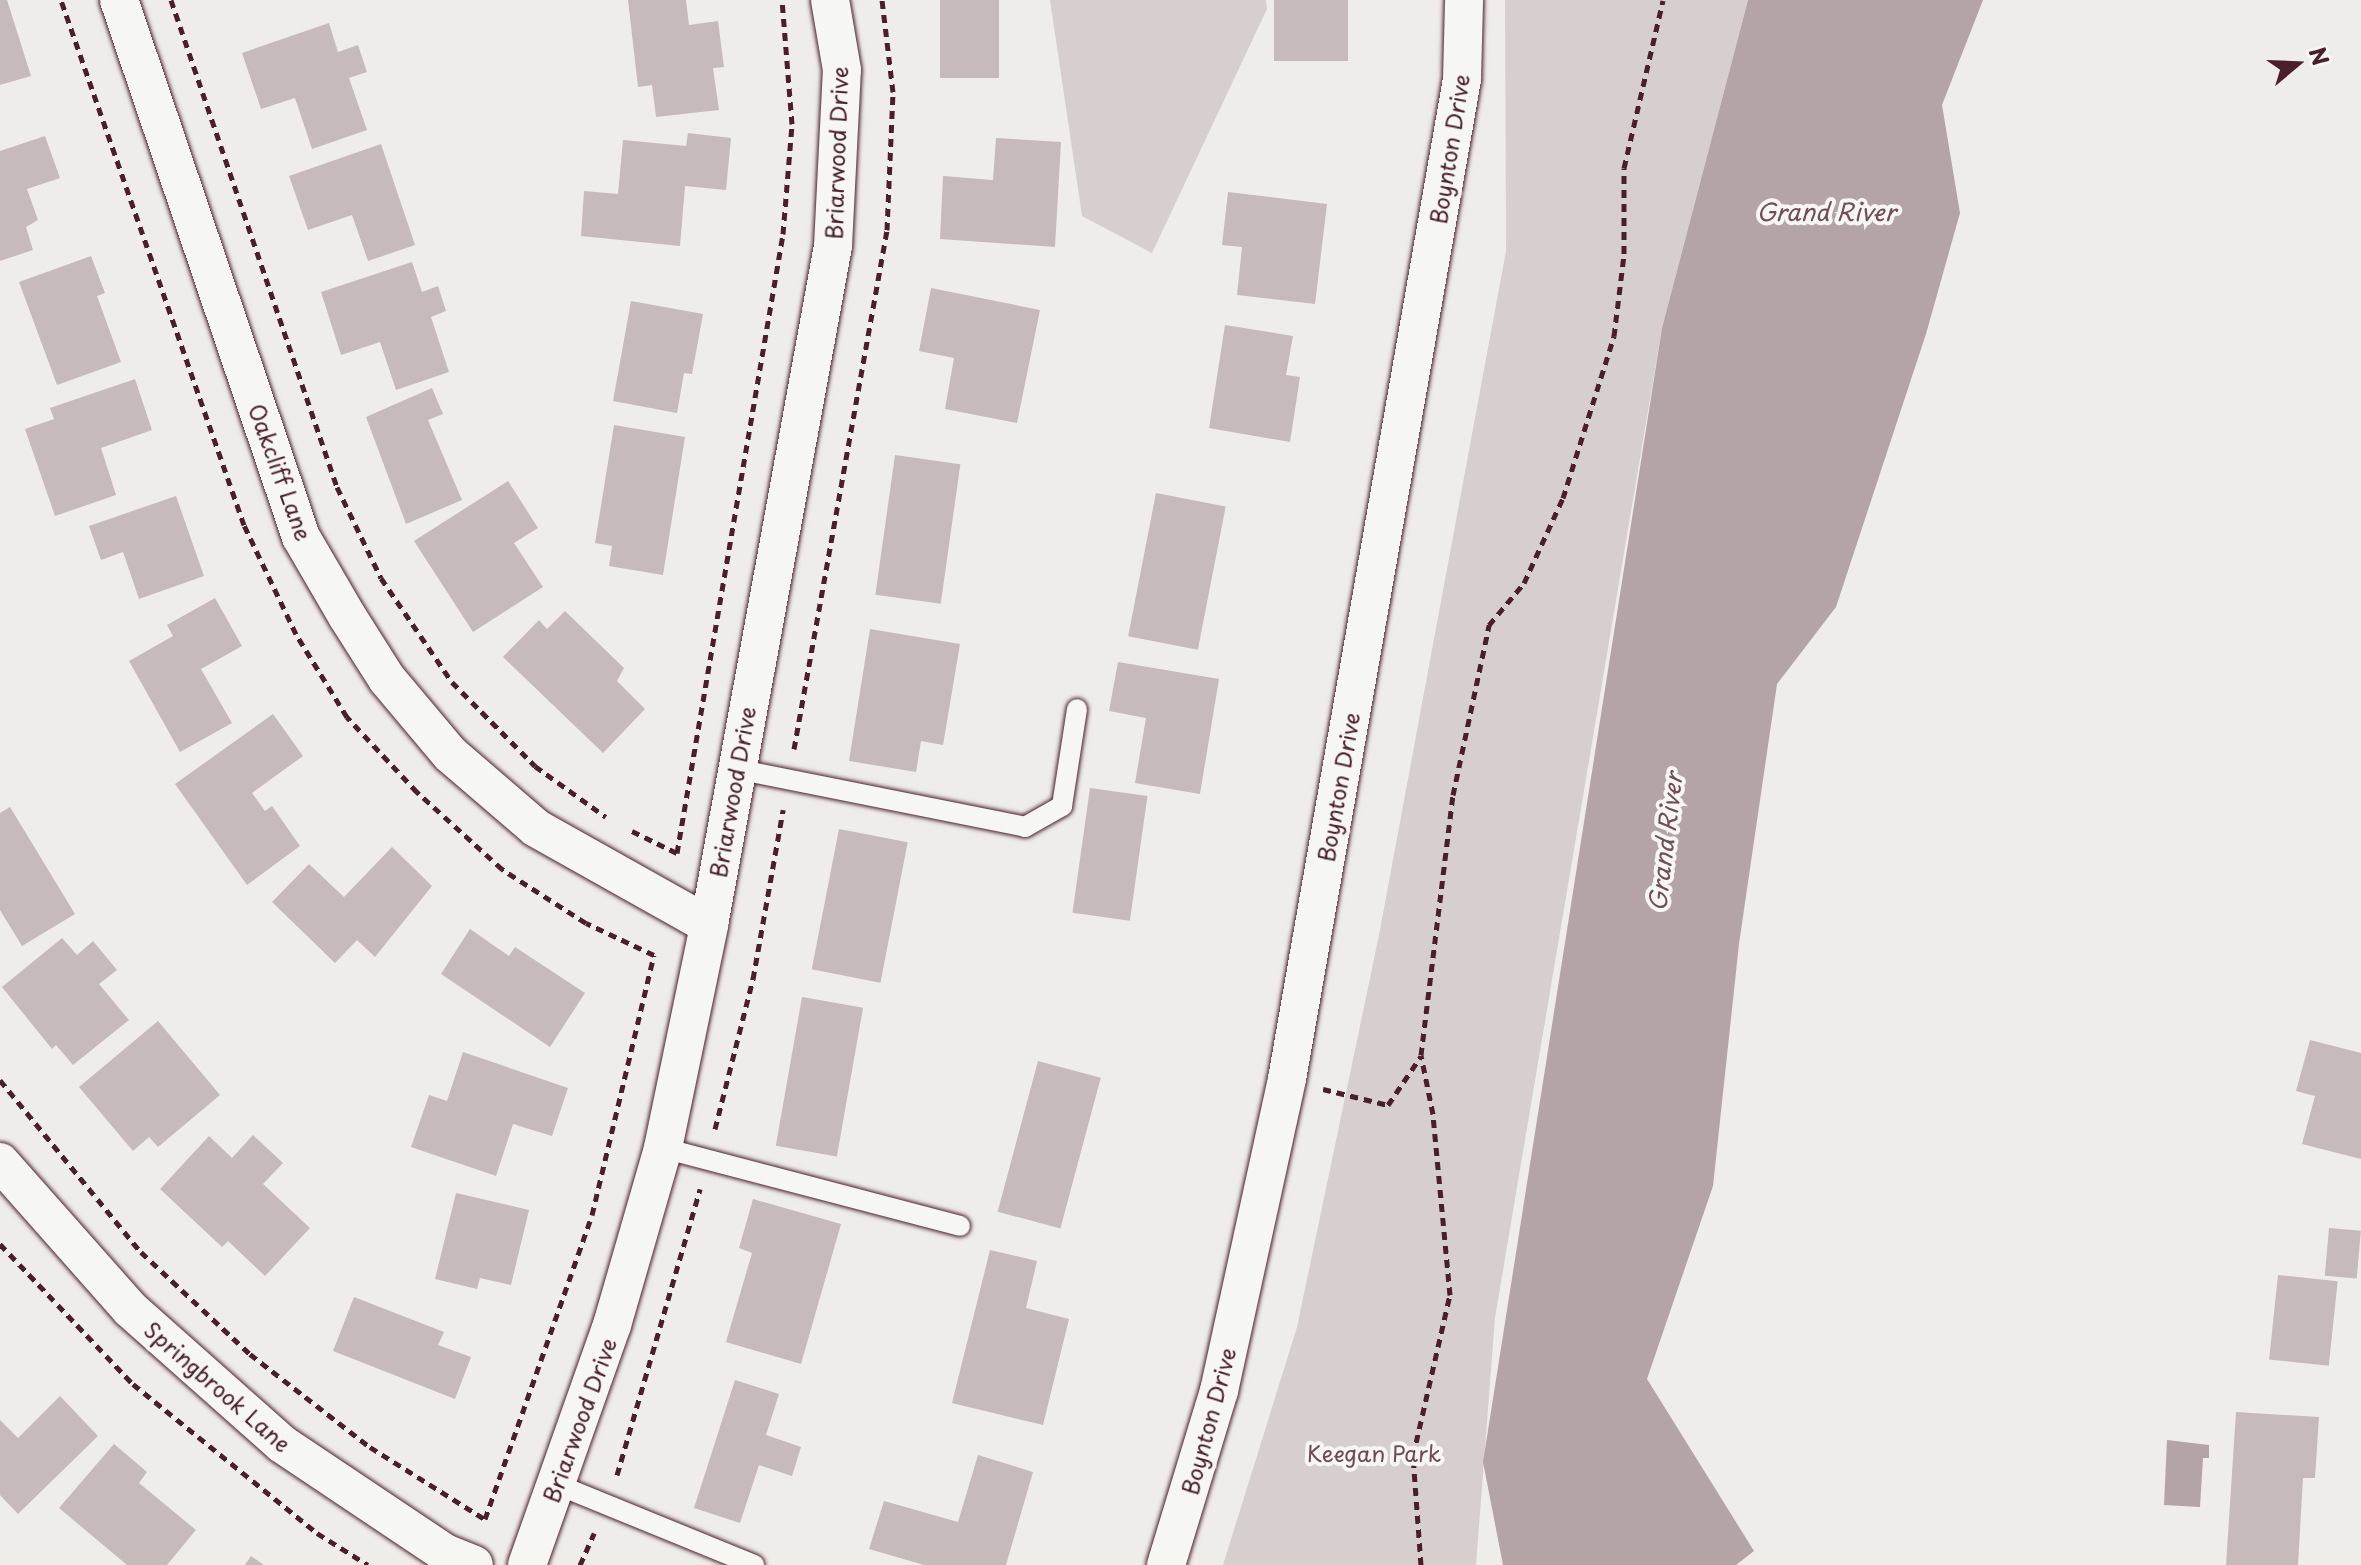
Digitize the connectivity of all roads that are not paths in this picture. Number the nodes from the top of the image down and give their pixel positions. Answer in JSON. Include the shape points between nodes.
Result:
{"nodes":[{"id":1,"x":119,"y":0,"type":"edge"},
{"id":2,"x":830,"y":0,"type":"edge"},
{"id":3,"x":1464,"y":0,"type":"edge"},
{"id":4,"x":1077,"y":709,"type":"dead end"},
{"id":5,"x":736,"y":769,"type":"junction"},
{"id":6,"x":709,"y":925,"type":"junction"},
{"id":7,"x":663,"y":1148,"type":"junction"},
{"id":8,"x":0,"y":1162,"type":"edge"},
{"id":9,"x":960,"y":1226,"type":"dead end"},
{"id":10,"x":556,"y":1484,"type":"junction"},
{"id":11,"x":474,"y":1565,"type":"edge"},
{"id":12,"x":527,"y":1565,"type":"edge"},
{"id":13,"x":754,"y":1565,"type":"edge"},
{"id":14,"x":1166,"y":1565,"type":"edge"}],
"edges":[{"from":1,"to":6,"type":"street","name":"Oakcliff Lane","via":[[301,537],[387,679],[450,754],[536,828]]},
{"from":2,"to":5,"type":"street","name":"Briarwood Drive","via":[[842,70],[833,246]]},
{"from":3,"to":14,"type":"street","name":"Boynton Drive","via":[[1462,79],[1287,1079],[1219,1391]]},
{"from":4,"to":5,"type":"lane","via":[[1062,806],[1025,827]]},
{"from":5,"to":6,"type":"street","name":"Briarwood Drive"},
{"from":6,"to":7,"type":"street","name":"Briarwood Drive"},
{"from":7,"to":9,"type":"lane"},
{"from":7,"to":10,"type":"street","name":"Briarwood Drive","via":[[612,1325]]},
{"from":8,"to":11,"type":"street","name":"Springbrook Lane","via":[[130,1309],[282,1444],[445,1553]]},
{"from":10,"to":12,"type":"street","name":"Briarwood Drive"},
{"from":10,"to":13,"type":"lane"}]}
